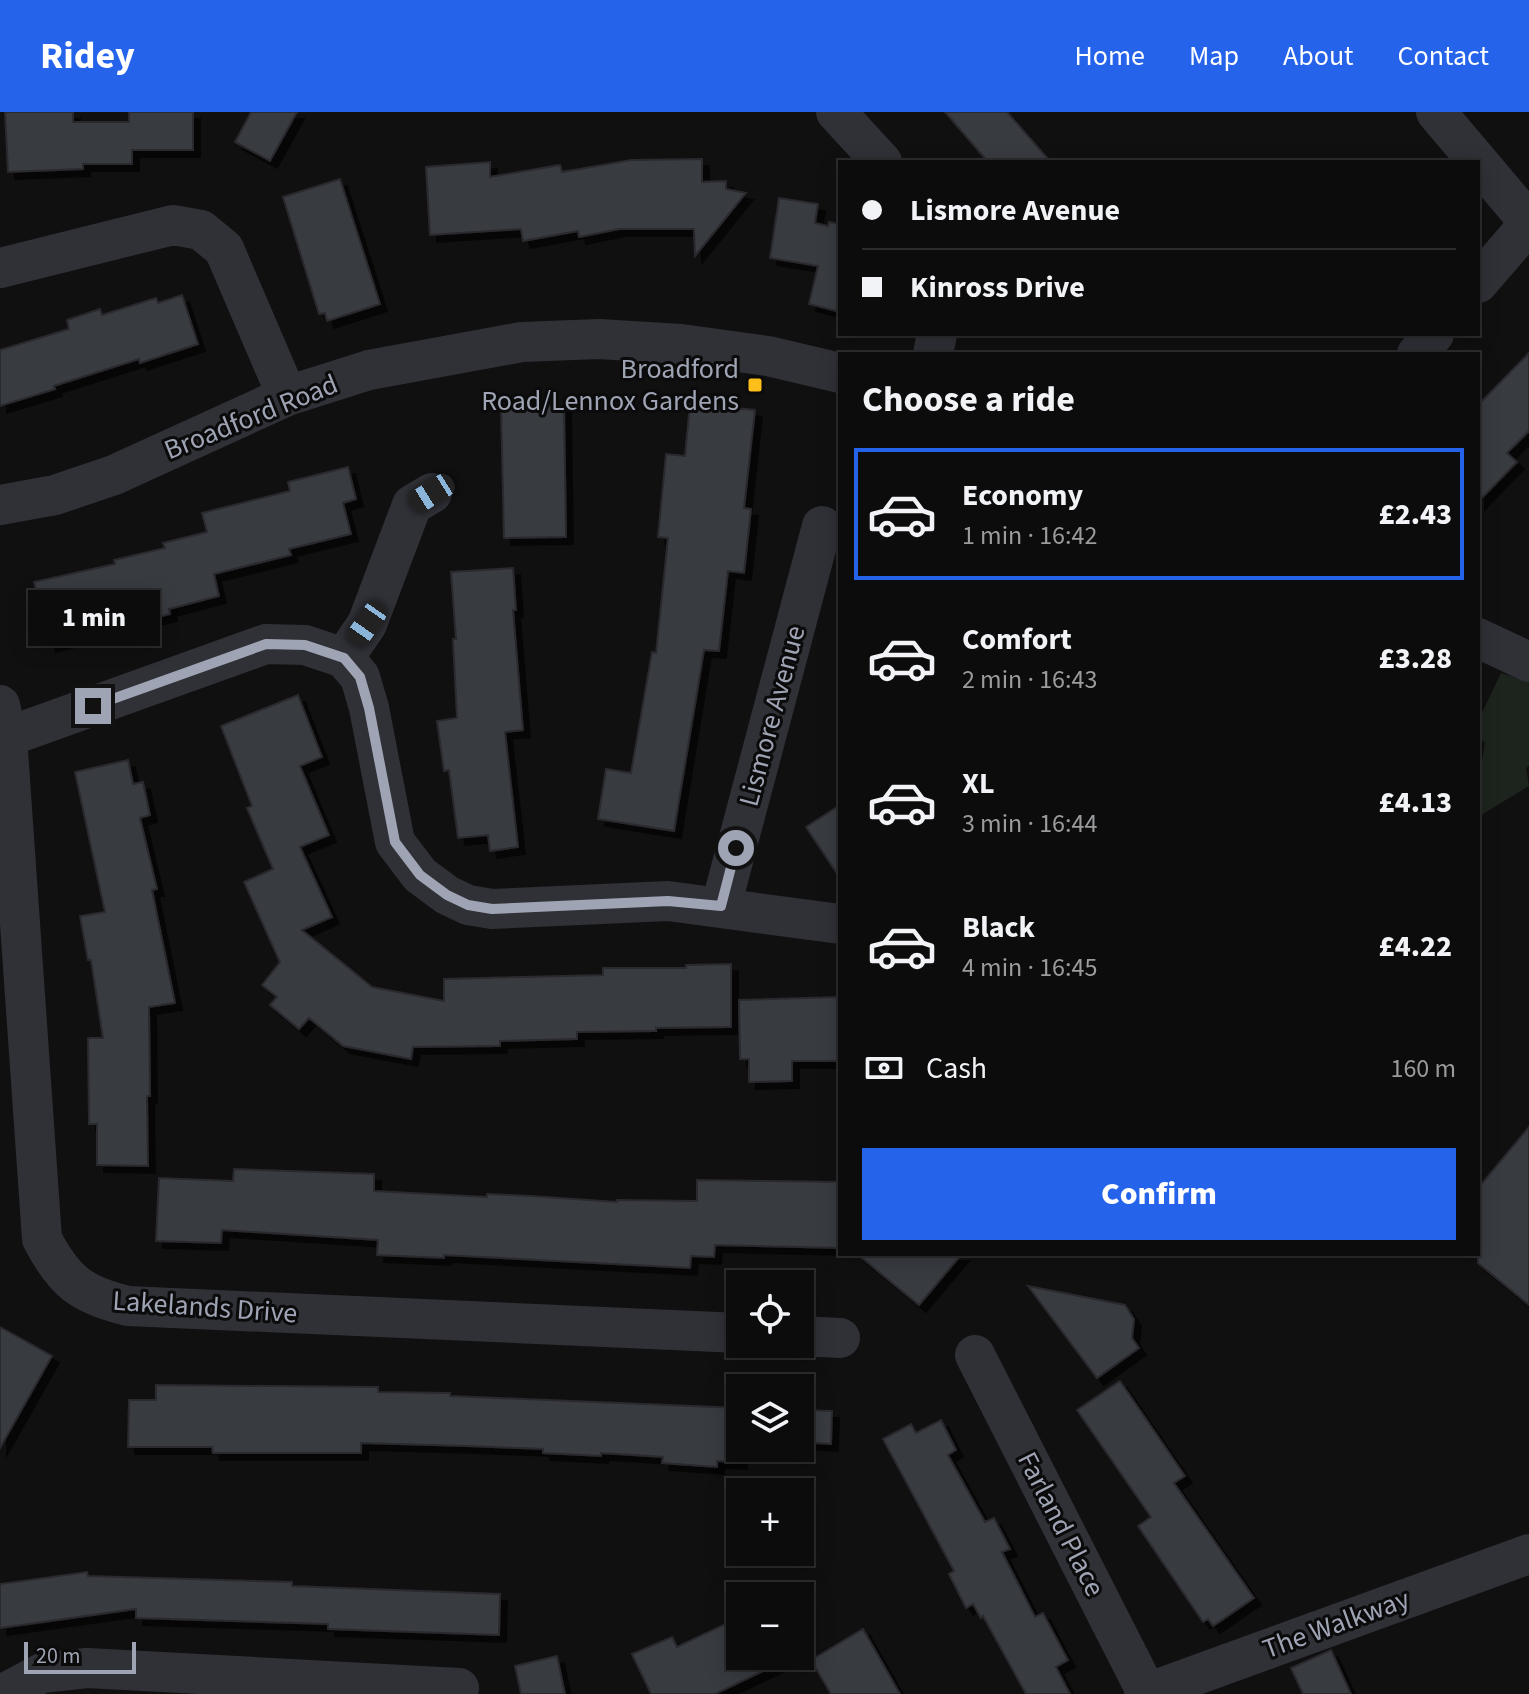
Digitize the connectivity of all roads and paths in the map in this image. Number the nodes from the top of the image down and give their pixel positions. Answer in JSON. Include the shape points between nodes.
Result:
{"nodes":[{"id":1,"x":836,"y":112,"type":"edge"},
{"id":2,"x":1436,"y":112,"type":"edge"},
{"id":3,"x":880,"y":160,"type":"edge"},
{"id":4,"x":1476,"y":160,"type":"edge"},
{"id":5,"x":1480,"y":165,"type":"edge"},
{"id":6,"x":1529,"y":223,"type":"edge"},
{"id":7,"x":0,"y":268,"type":"edge"},
{"id":8,"x":1480,"y":281,"type":"edge"},
{"id":9,"x":1432,"y":336,"type":"edge"},
{"id":10,"x":1419,"y":352,"type":"edge"},
{"id":11,"x":838,"y":373,"type":"edge"},
{"id":12,"x":287,"y":396,"type":"junction"},
{"id":13,"x":432,"y":493,"type":"dead end"},
{"id":14,"x":0,"y":505,"type":"edge"},
{"id":15,"x":822,"y":526,"type":"dead end"},
{"id":16,"x":1480,"y":639,"type":"edge"},
{"id":17,"x":344,"y":658,"type":"junction"},
{"id":18,"x":1529,"y":662,"type":"edge"},
{"id":19,"x":4,"y":721,"type":"edge"},
{"id":20,"x":721,"y":906,"type":"junction"},
{"id":21,"x":838,"y":924,"type":"edge"},
{"id":22,"x":726,"y":1332,"type":"edge"},
{"id":23,"x":814,"y":1337,"type":"edge"},
{"id":24,"x":840,"y":1338,"type":"dead end"},
{"id":25,"x":975,"y":1355,"type":"dead end"},
{"id":26,"x":1529,"y":1554,"type":"edge"},
{"id":27,"x":459,"y":1688,"type":"dead end"},
{"id":28,"x":1146,"y":1693,"type":"edge"},
{"id":29,"x":3,"y":1694,"type":"edge"}],
"edges":[{"from":1,"to":3,"type":"street"},
{"from":2,"to":4,"type":"street"},
{"from":5,"to":6,"type":"street"},
{"from":6,"to":8,"type":"street"},
{"from":7,"to":12,"type":"street","via":[[173,225],[201,230],[224,249]]},
{"from":9,"to":10,"type":"street"},
{"from":11,"to":12,"type":"street","name":"Broadford Road","via":[[681,344],[522,342],[369,370]]},
{"from":12,"to":14,"type":"street","name":"Broadford Road","via":[[114,475],[55,495]]},
{"from":13,"to":17,"type":"street","via":[[412,505],[367,624]]},
{"from":15,"to":20,"type":"street","name":"Lismore Avenue"},
{"from":16,"to":18,"type":"street"},
{"from":17,"to":19,"type":"street","via":[[305,645],[266,644]]},
{"from":17,"to":20,"type":"street","via":[[360,677],[369,708],[395,842],[420,875],[447,895],[492,909],[668,901]]},
{"from":19,"to":22,"type":"street","name":"Lakelands Drive","via":[[42,1239],[72,1282],[98,1299],[128,1306]]},
{"from":20,"to":21,"type":"street"},
{"from":23,"to":24,"type":"street"},
{"from":25,"to":28,"type":"street","name":"Farland Place"},
{"from":26,"to":28,"type":"street","name":"The Walkway"},
{"from":27,"to":29,"type":"street","via":[[87,1668],[42,1673]]}]}
